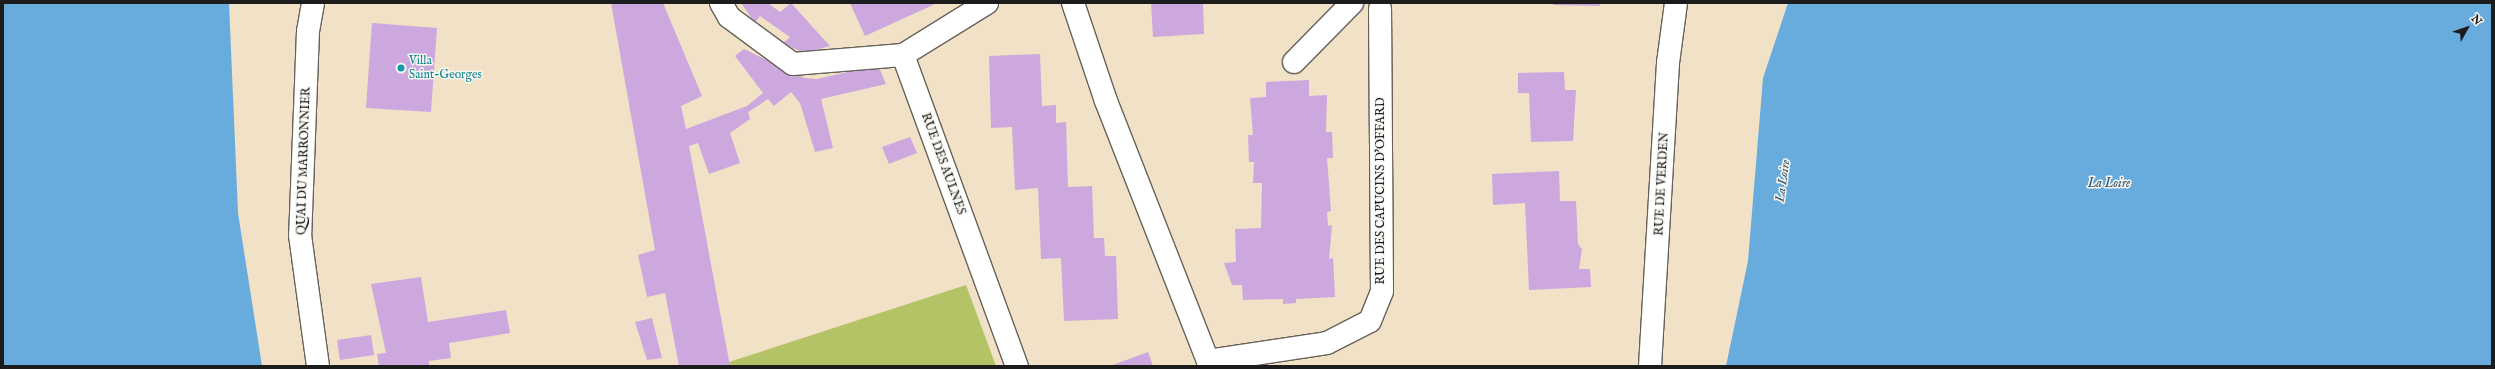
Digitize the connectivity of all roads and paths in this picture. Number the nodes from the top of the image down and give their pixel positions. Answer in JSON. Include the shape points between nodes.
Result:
{"nodes":[{"id":1,"x":313,"y":3,"type":"edge"},
{"id":2,"x":721,"y":3,"type":"edge"},
{"id":3,"x":987,"y":3,"type":"edge"},
{"id":4,"x":1073,"y":3,"type":"edge"},
{"id":5,"x":1352,"y":3,"type":"edge"},
{"id":6,"x":1360,"y":3,"type":"edge"},
{"id":7,"x":1676,"y":3,"type":"edge"},
{"id":8,"x":1388,"y":6,"type":"edge"},
{"id":9,"x":903,"y":55,"type":"junction"},
{"id":10,"x":1294,"y":62,"type":"dead end"},
{"id":11,"x":1209,"y":364,"type":"edge"},
{"id":12,"x":318,"y":366,"type":"edge"},
{"id":13,"x":1017,"y":366,"type":"edge"},
{"id":14,"x":1650,"y":366,"type":"edge"}],
"edges":[{"from":1,"to":12,"type":"street","name":"QUAI DU MARRONNIER","via":[[308,30],[300,235]]},
{"from":2,"to":9,"type":"street","via":[[729,17],[793,64]]},
{"from":3,"to":9,"type":"street"},
{"from":4,"to":11,"type":"street","name":"RUE DES CAPUCINS D'OFFARD","via":[[1106,101]]},
{"from":5,"to":10,"type":"street"},
{"from":6,"to":8,"type":"street","name":"RUE DES CAPUCINS D'OFFARD"},
{"from":7,"to":14,"type":"street","name":"RUE DE VERDEN","via":[[1668,63]]},
{"from":8,"to":11,"type":"street","name":"RUE DES CAPUCINS D'OFFARD","via":[[1382,291],[1370,321],[1327,343]]},
{"from":9,"to":13,"type":"street","name":"RUE DES AULNES"}]}
